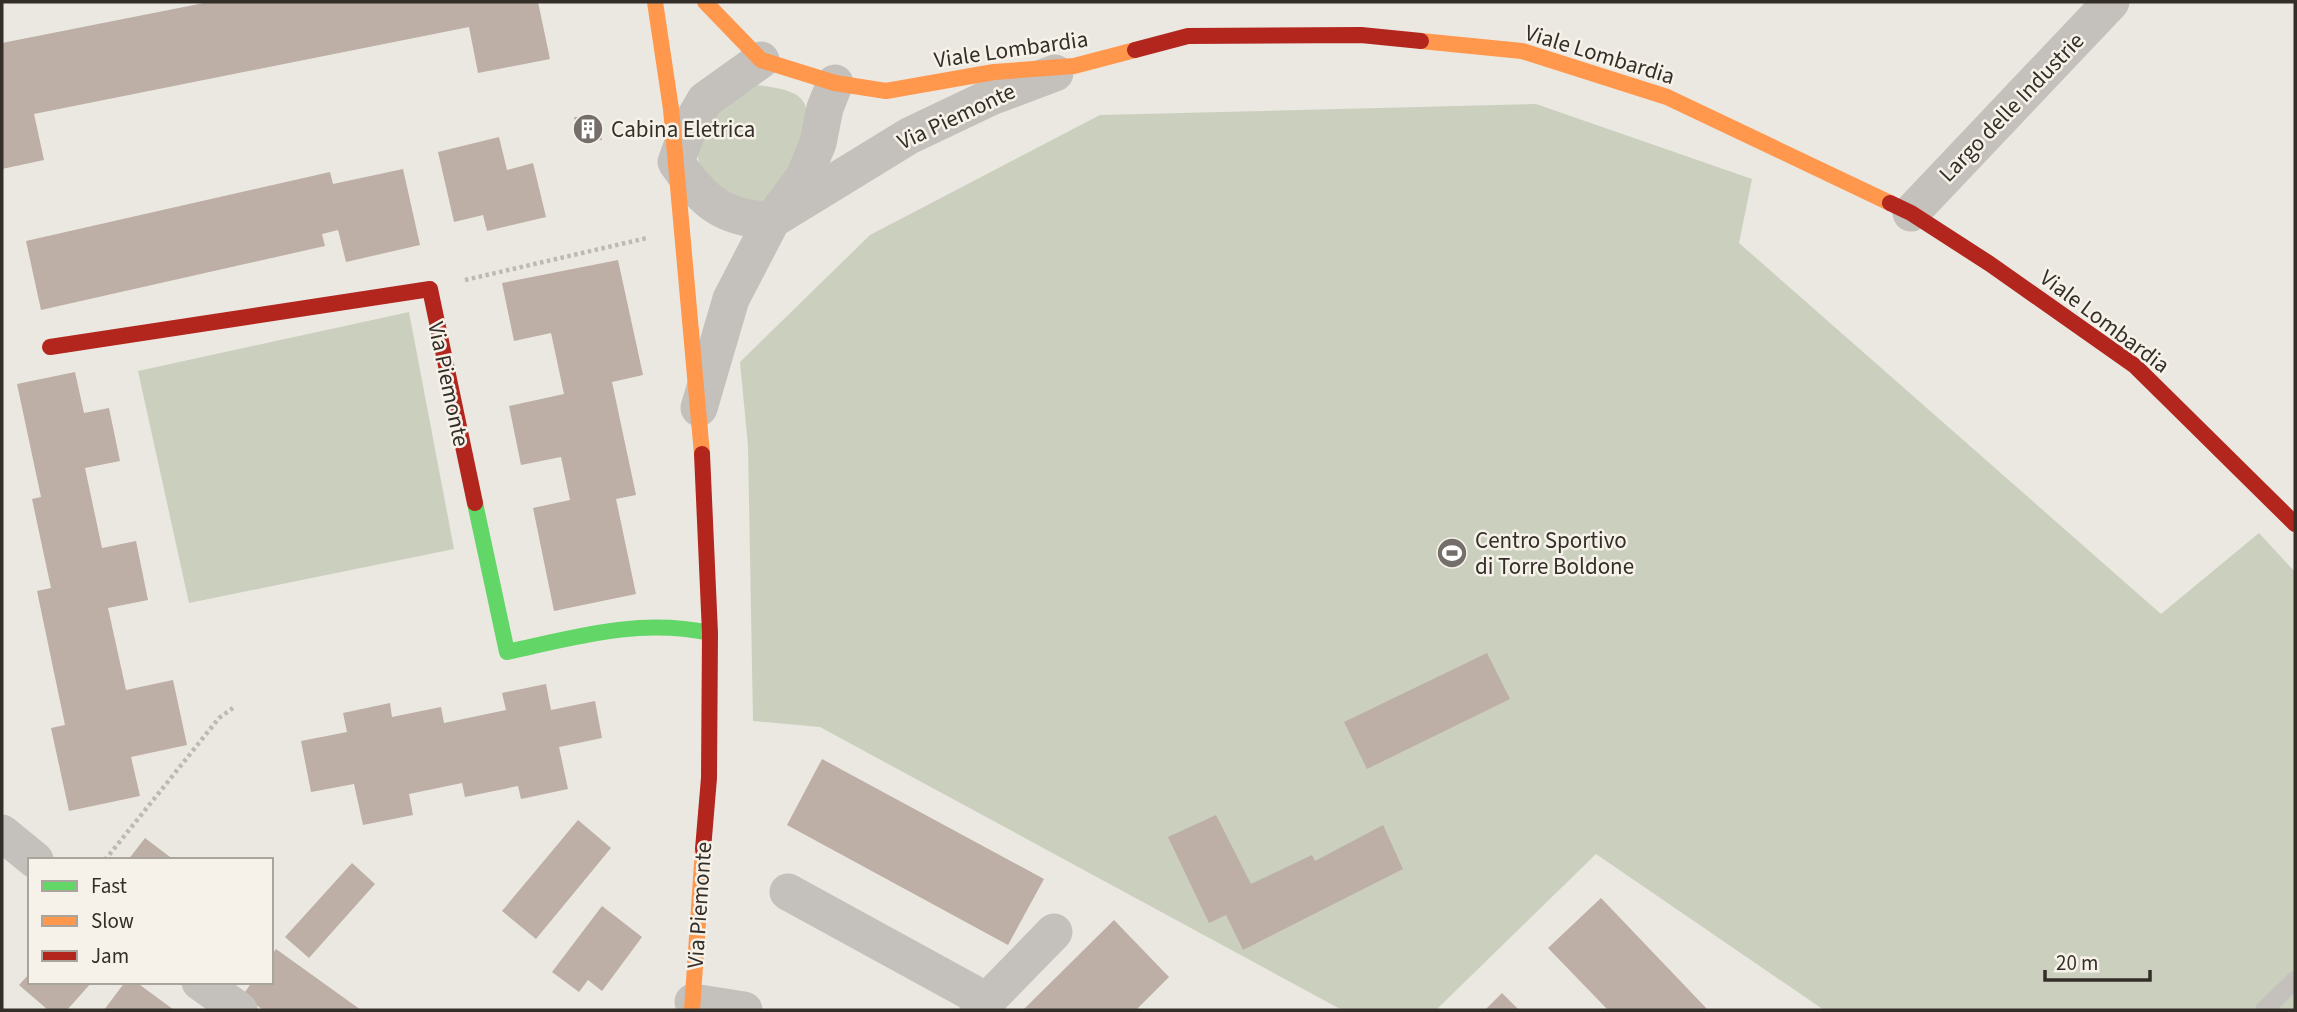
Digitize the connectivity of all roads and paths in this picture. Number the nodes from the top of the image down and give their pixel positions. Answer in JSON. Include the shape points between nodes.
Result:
{"nodes":[{"id":1,"x":654,"y":2,"type":"edge"},
{"id":2,"x":705,"y":2,"type":"edge"},
{"id":3,"x":2111,"y":2,"type":"edge"},
{"id":4,"x":761,"y":60,"type":"junction"},
{"id":5,"x":1074,"y":66,"type":"junction"},
{"id":6,"x":835,"y":82,"type":"junction"},
{"id":7,"x":676,"y":162,"type":"junction"},
{"id":8,"x":1911,"y":213,"type":"junction"},
{"id":9,"x":772,"y":220,"type":"junction"},
{"id":10,"x":651,"y":237,"type":"dead end"},
{"id":11,"x":429,"y":289,"type":"junction"},
{"id":12,"x":50,"y":347,"type":"dead end"},
{"id":13,"x":697,"y":415,"type":"junction"},
{"id":14,"x":2295,"y":524,"type":"edge"},
{"id":15,"x":710,"y":633,"type":"junction"},
{"id":16,"x":233,"y":708,"type":"dead end"},
{"id":17,"x":2,"y":833,"type":"edge"},
{"id":18,"x":32,"y":858,"type":"edge"},
{"id":19,"x":108,"y":858,"type":"edge"},
{"id":20,"x":788,"y":892,"type":"dead end"},
{"id":21,"x":1054,"y":932,"type":"dead end"},
{"id":22,"x":2295,"y":980,"type":"edge"},
{"id":23,"x":203,"y":984,"type":"edge"},
{"id":24,"x":692,"y":1006,"type":"edge"},
{"id":25,"x":983,"y":1006,"type":"edge"},
{"id":26,"x":239,"y":1010,"type":"edge"},
{"id":27,"x":744,"y":1010,"type":"edge"},
{"id":28,"x":2264,"y":1010,"type":"edge"}],
"edges":[{"from":1,"to":7,"type":"street","name":"Via Piemonte"},
{"from":2,"to":4,"type":"street","name":"Viale Lombardia"},
{"from":3,"to":8,"type":"street","name":"Largo delle Industrie"},
{"from":4,"to":6,"type":"street","name":"Viale Lombardia"},
{"from":4,"to":7,"type":"street","name":"Via Piemonte","via":[[705,100]]},
{"from":5,"to":6,"type":"street","name":"Viale Lombardia","via":[[994,72],[886,91]]},
{"from":5,"to":8,"type":"street","name":"Viale Lombardia","via":[[1188,36],[1361,36],[1522,51],[1667,97]]},
{"from":5,"to":9,"type":"street","name":"Via Piemonte","via":[[909,135]]},
{"from":6,"to":9,"type":"street","name":"Via Piemonte","via":[[804,177]]},
{"from":7,"to":9,"type":"street","via":[[695,189],[719,209]]},
{"from":7,"to":13,"type":"street","name":"Via Piemonte"},
{"from":8,"to":14,"type":"street","name":"Viale Lombardia","via":[[2135,366]]},
{"from":9,"to":13,"type":"street","name":"Via Piemonte","via":[[731,299]]},
{"from":10,"to":11,"type":"path"},
{"from":11,"to":12,"type":"street","name":"Via Piemonte"},
{"from":11,"to":15,"type":"street","name":"Via Piemonte","via":[[507,652],[613,629],[681,627]]},
{"from":13,"to":15,"type":"street","name":"Via Piemonte"},
{"from":15,"to":24,"type":"street","name":"Via Piemonte","via":[[709,778]]},
{"from":16,"to":19,"type":"path","via":[[219,718]]},
{"from":17,"to":18,"type":"street"},
{"from":20,"to":25,"type":"street"},
{"from":21,"to":25,"type":"street"},
{"from":22,"to":28,"type":"lane"},
{"from":23,"to":26,"type":"street"},
{"from":24,"to":27,"type":"street"}]}
